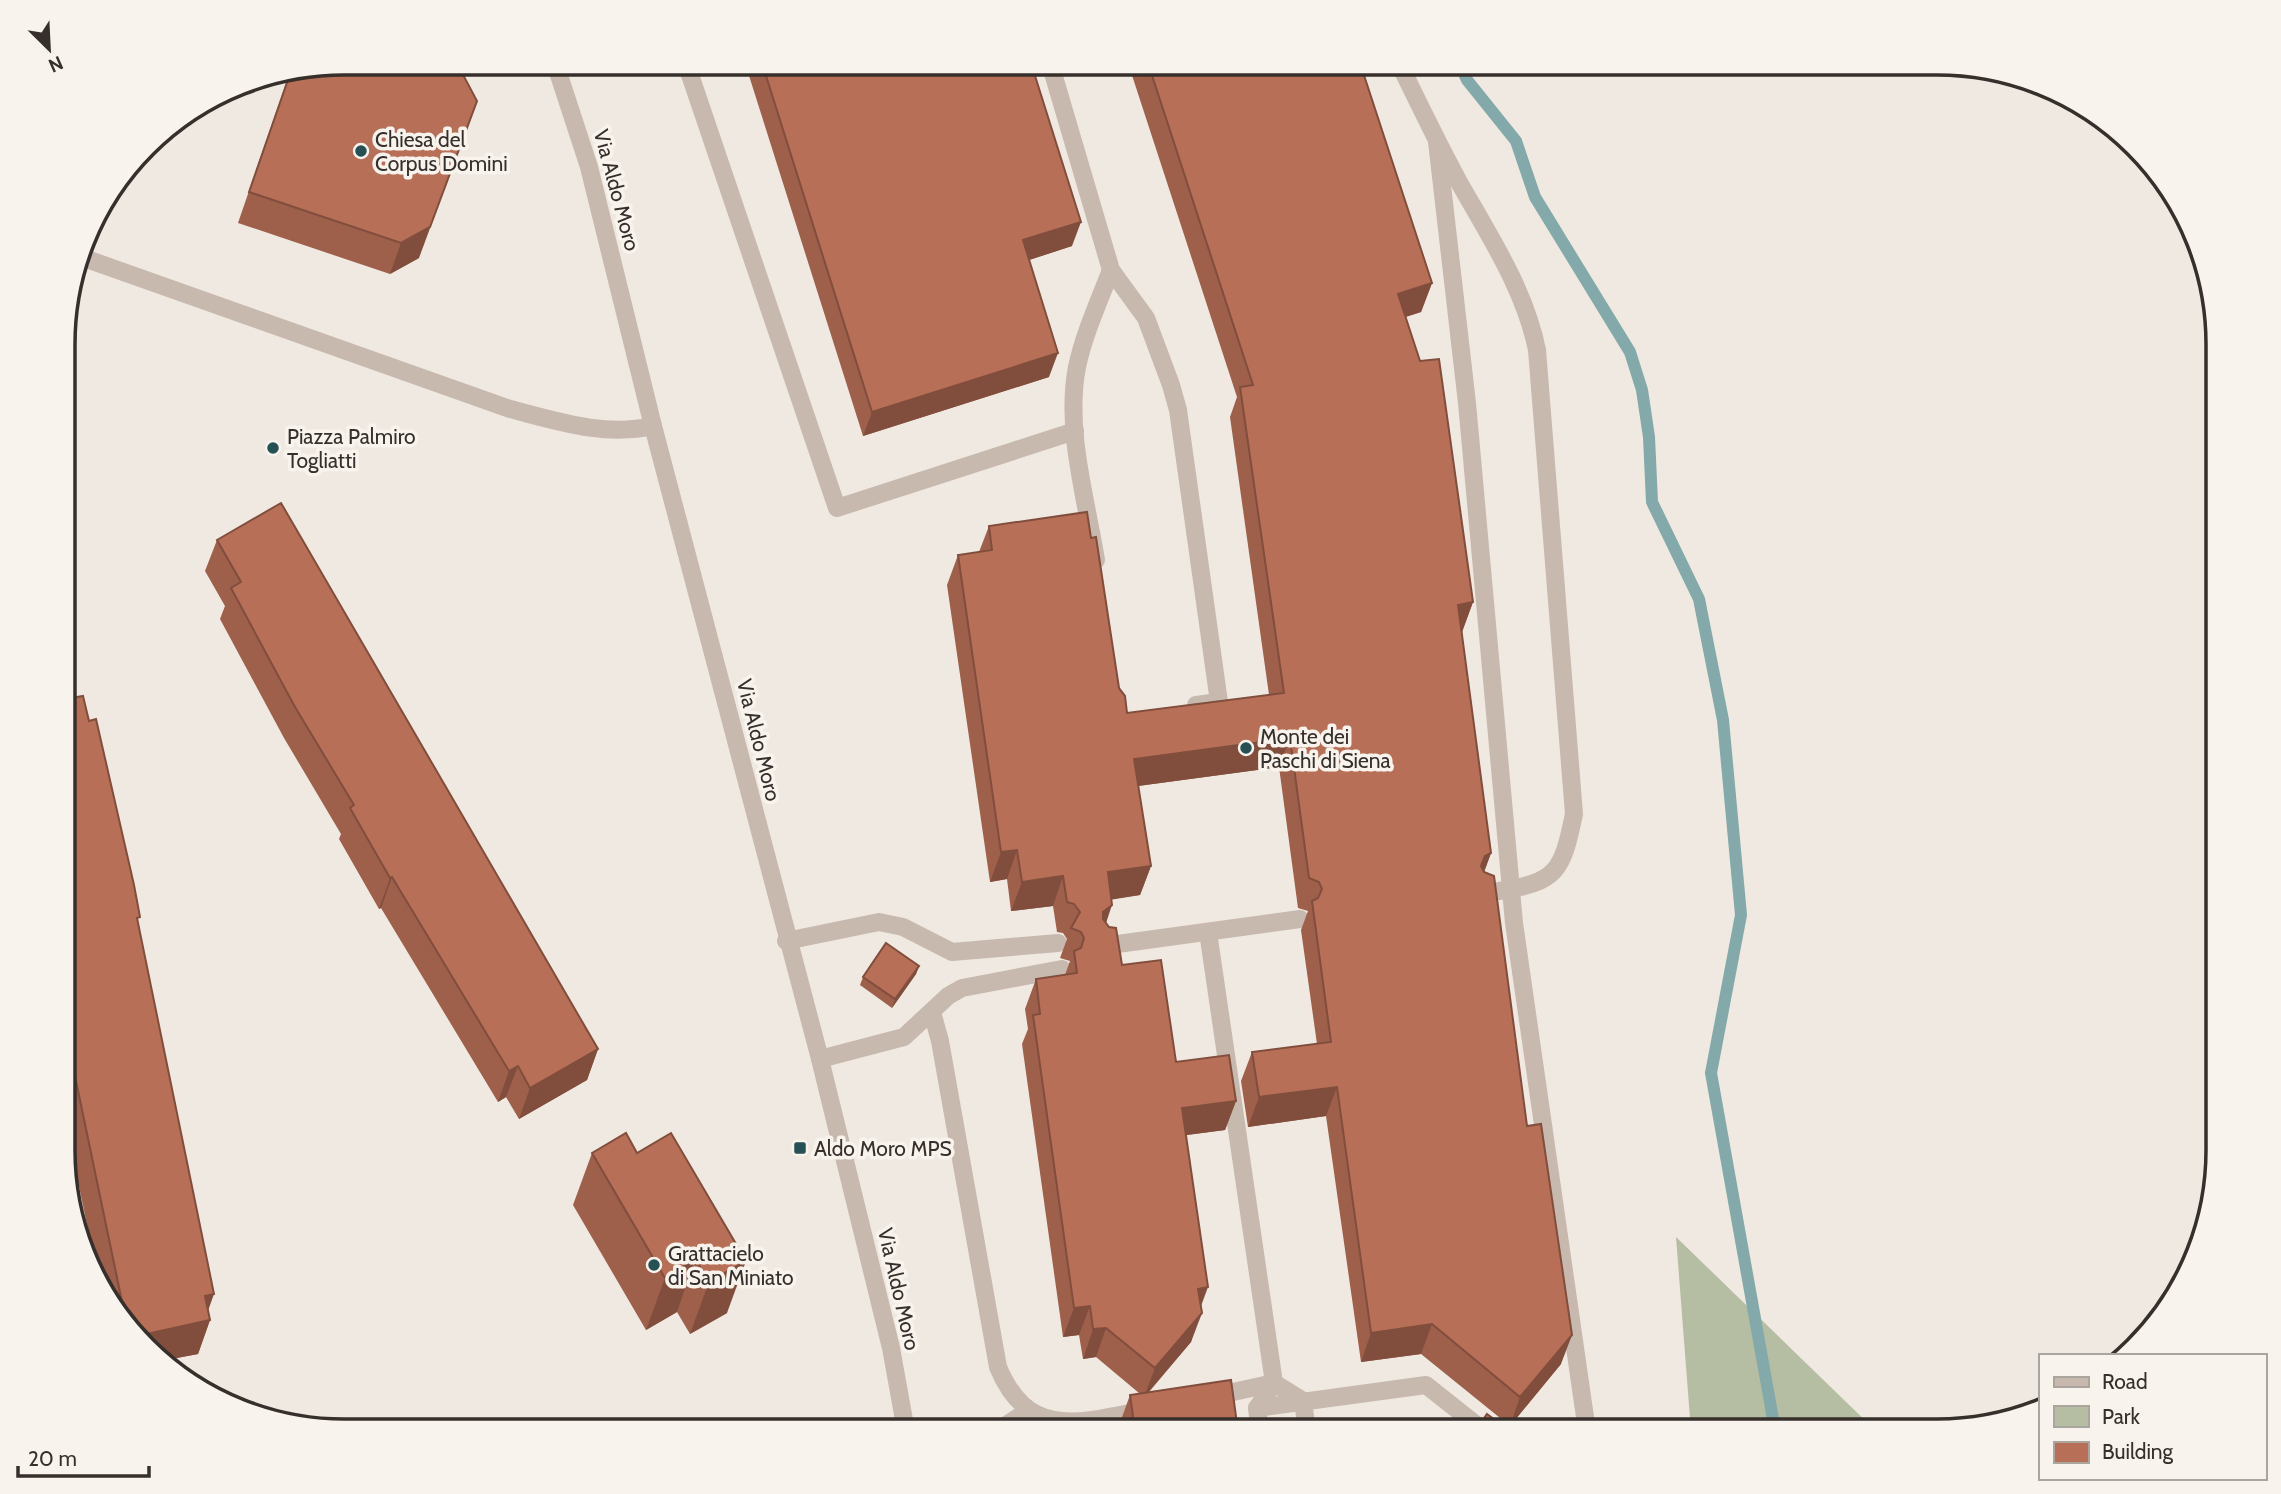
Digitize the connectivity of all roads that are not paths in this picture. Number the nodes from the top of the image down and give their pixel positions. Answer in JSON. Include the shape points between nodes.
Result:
{"nodes":[{"id":1,"x":559,"y":75,"type":"edge"},
{"id":2,"x":690,"y":75,"type":"edge"},
{"id":3,"x":1054,"y":75,"type":"edge"},
{"id":4,"x":1405,"y":75,"type":"edge"},
{"id":5,"x":1437,"y":142,"type":"junction"},
{"id":6,"x":89,"y":260,"type":"edge"},
{"id":7,"x":1111,"y":270,"type":"junction"},
{"id":8,"x":653,"y":426,"type":"junction"},
{"id":9,"x":1075,"y":431,"type":"junction"},
{"id":10,"x":1100,"y":584,"type":"edge"},
{"id":11,"x":1181,"y":707,"type":"edge"},
{"id":12,"x":1510,"y":890,"type":"junction"},
{"id":13,"x":1482,"y":894,"type":"edge"},
{"id":14,"x":1300,"y":919,"type":"dead end"},
{"id":15,"x":1208,"y":932,"type":"junction"},
{"id":16,"x":786,"y":941,"type":"junction"},
{"id":17,"x":1058,"y":943,"type":"dead end"},
{"id":18,"x":1103,"y":946,"type":"edge"},
{"id":19,"x":1062,"y":969,"type":"dead end"},
{"id":20,"x":932,"y":1012,"type":"junction"},
{"id":21,"x":820,"y":1059,"type":"junction"},
{"id":22,"x":1274,"y":1383,"type":"junction"},
{"id":23,"x":1197,"y":1399,"type":"edge"},
{"id":24,"x":1303,"y":1401,"type":"junction"},
{"id":25,"x":1157,"y":1407,"type":"edge"},
{"id":26,"x":1257,"y":1408,"type":"junction"},
{"id":27,"x":1028,"y":1411,"type":"junction"},
{"id":28,"x":904,"y":1419,"type":"edge"},
{"id":29,"x":1016,"y":1419,"type":"edge"},
{"id":30,"x":1043,"y":1419,"type":"edge"},
{"id":31,"x":1099,"y":1419,"type":"edge"},
{"id":32,"x":1258,"y":1419,"type":"edge"},
{"id":33,"x":1305,"y":1419,"type":"edge"},
{"id":34,"x":1469,"y":1419,"type":"edge"},
{"id":35,"x":1585,"y":1419,"type":"edge"}],
"edges":[{"from":1,"to":8,"type":"street","name":"Via Aldo Moro","via":[[589,167]]},
{"from":2,"to":9,"type":"street","via":[[837,508]]},
{"from":3,"to":7,"type":"street"},
{"from":4,"to":5,"type":"street"},
{"from":5,"to":12,"type":"street","via":[[1467,403]]},
{"from":5,"to":12,"type":"street","via":[[1510,274],[1537,349],[1574,814],[1568,844],[1551,874],[1541,883]]},
{"from":6,"to":8,"type":"street","via":[[510,409],[604,430],[627,432]]},
{"from":7,"to":9,"type":"street","via":[[1077,368]]},
{"from":7,"to":11,"type":"street","via":[[1146,318],[1178,410],[1219,702]]},
{"from":8,"to":16,"type":"street","name":"Via Aldo Moro"},
{"from":9,"to":10,"type":"street"},
{"from":12,"to":13,"type":"street"},
{"from":12,"to":35,"type":"street"},
{"from":14,"to":15,"type":"street"},
{"from":15,"to":18,"type":"street"},
{"from":15,"to":22,"type":"street"},
{"from":16,"to":17,"type":"street","via":[[879,922],[903,927],[952,952]]},
{"from":16,"to":21,"type":"street","name":"Via Aldo Moro"},
{"from":19,"to":20,"type":"street","via":[[962,988]]},
{"from":20,"to":21,"type":"street","via":[[904,1037]]},
{"from":20,"to":27,"type":"street","via":[[998,1367],[1006,1388]]},
{"from":21,"to":28,"type":"street","name":"Via Aldo Moro","via":[[891,1348]]},
{"from":22,"to":23,"type":"street"},
{"from":22,"to":24,"type":"street"},
{"from":22,"to":26,"type":"street"},
{"from":24,"to":26,"type":"street"},
{"from":24,"to":33,"type":"street"},
{"from":24,"to":34,"type":"street","via":[[1426,1385]]},
{"from":25,"to":31,"type":"street"},
{"from":26,"to":32,"type":"street"},
{"from":27,"to":29,"type":"street"},
{"from":27,"to":30,"type":"street"}]}
